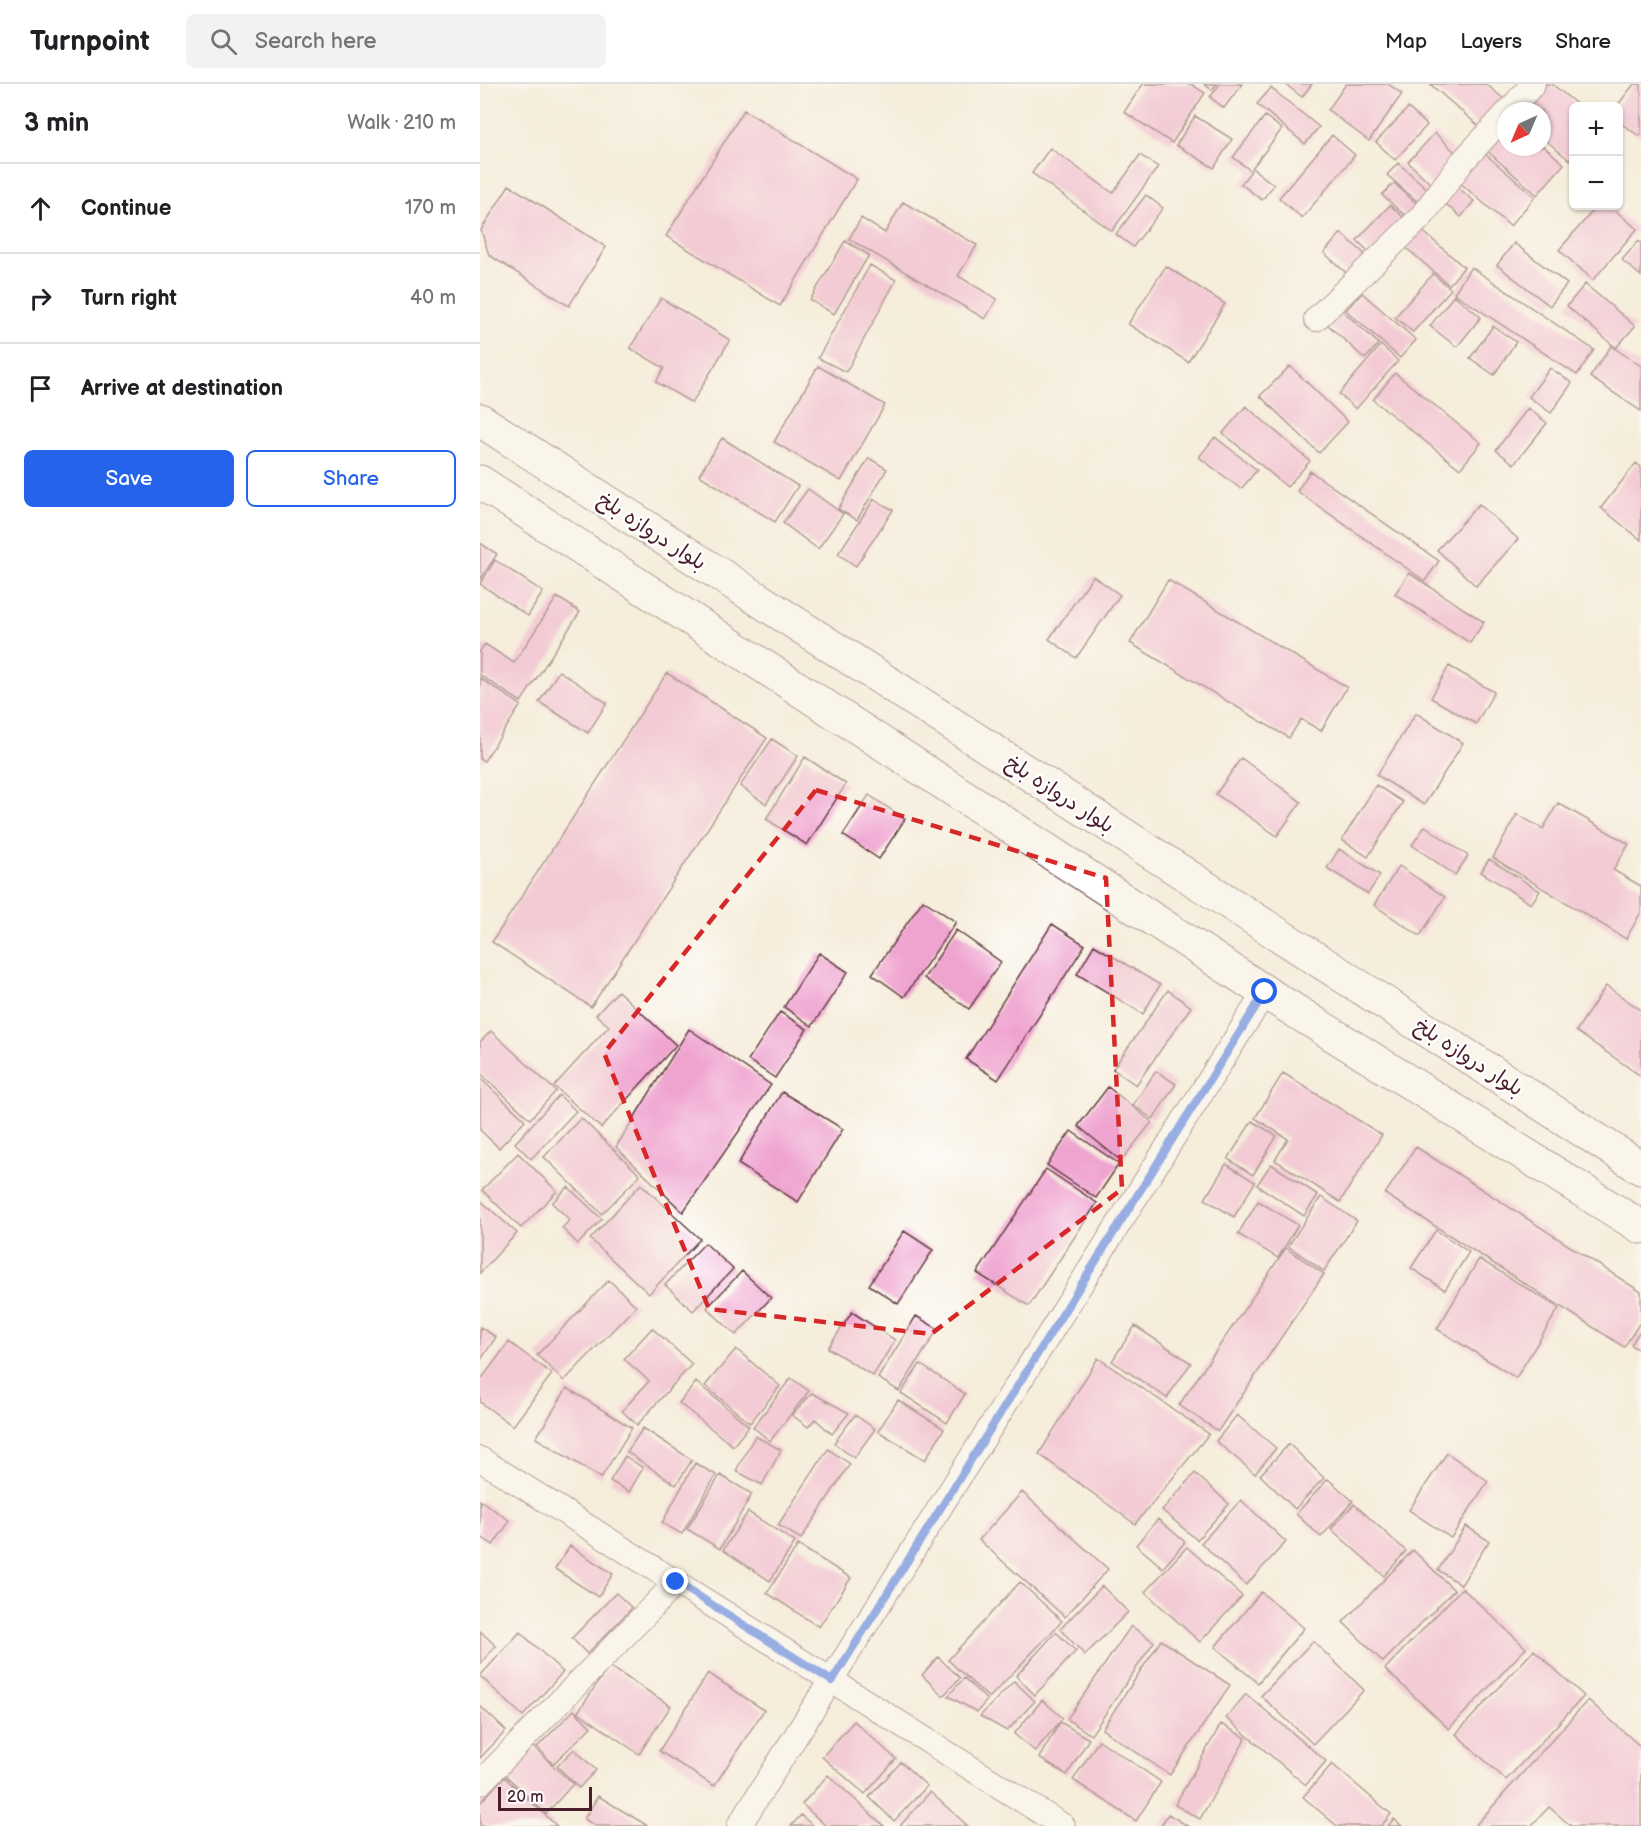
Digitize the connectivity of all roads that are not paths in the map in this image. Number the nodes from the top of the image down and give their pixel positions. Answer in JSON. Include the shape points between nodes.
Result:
{"nodes":[{"id":1,"x":1533,"y":84,"type":"edge"},
{"id":2,"x":1516,"y":102,"type":"edge"},
{"id":3,"x":1497,"y":123,"type":"edge"},
{"id":4,"x":1316,"y":319,"type":"dead end"},
{"id":5,"x":480,"y":420,"type":"edge"},
{"id":6,"x":480,"y":482,"type":"edge"},
{"id":7,"x":1265,"y":992,"type":"junction"},
{"id":8,"x":1641,"y":1168,"type":"edge"},
{"id":9,"x":1641,"y":1227,"type":"edge"},
{"id":10,"x":480,"y":1459,"type":"edge"},
{"id":11,"x":676,"y":1582,"type":"junction"},
{"id":12,"x":832,"y":1681,"type":"junction"},
{"id":13,"x":480,"y":1783,"type":"edge"},
{"id":14,"x":739,"y":1826,"type":"edge"},
{"id":15,"x":1063,"y":1826,"type":"edge"}],
"edges":[{"from":1,"to":2,"type":"street"},
{"from":3,"to":4,"type":"street","via":[[1421,217]]},
{"from":5,"to":8,"type":"main road","name":"بلوار دروازه بلخ"},
{"from":6,"to":7,"type":"main road"},
{"from":7,"to":9,"type":"main road"},
{"from":7,"to":12,"type":"street"},
{"from":10,"to":11,"type":"street"},
{"from":11,"to":12,"type":"street"},
{"from":11,"to":13,"type":"street"},
{"from":12,"to":14,"type":"street"},
{"from":12,"to":15,"type":"street"}]}
